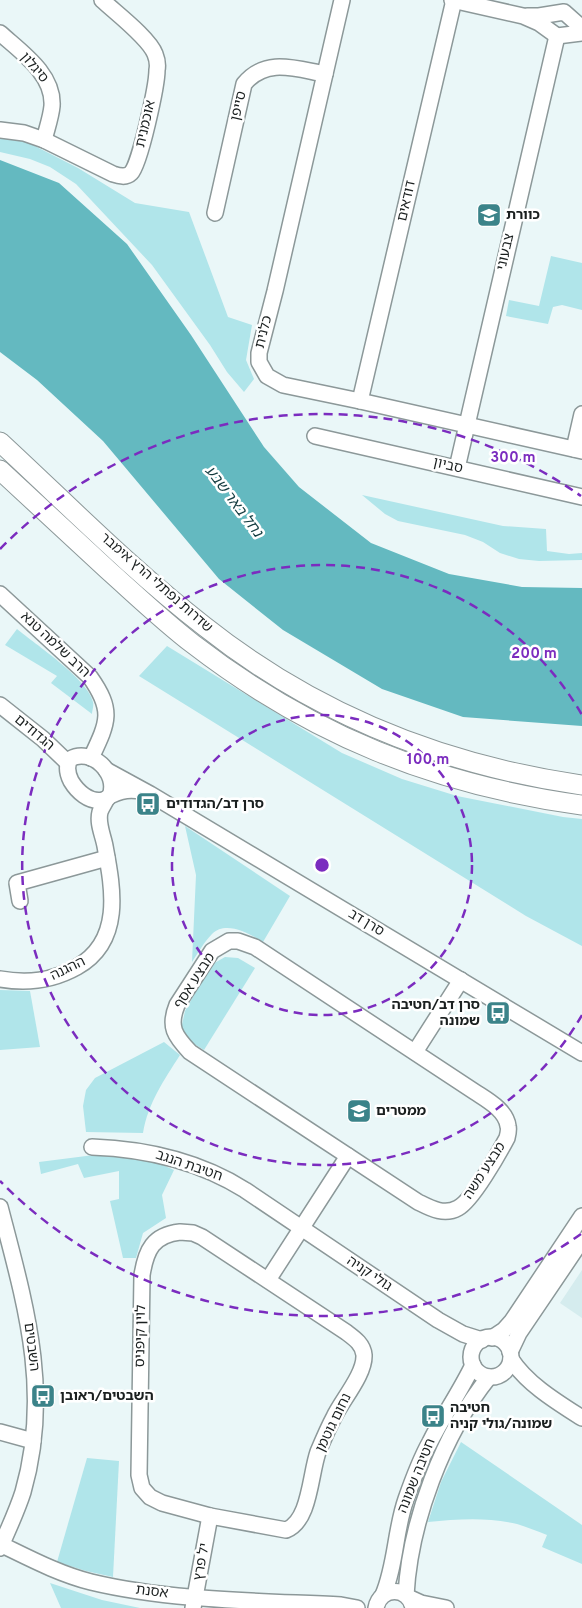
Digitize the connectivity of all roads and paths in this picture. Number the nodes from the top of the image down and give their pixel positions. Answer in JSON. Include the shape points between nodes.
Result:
{"nodes":[{"id":1,"x":102,"y":0,"type":"edge"},
{"id":2,"x":342,"y":0,"type":"edge"},
{"id":3,"x":453,"y":0,"type":"edge"},
{"id":4,"x":568,"y":14,"type":"edge"},
{"id":5,"x":518,"y":15,"type":"junction"},
{"id":6,"x":0,"y":33,"type":"edge"},
{"id":7,"x":582,"y":33,"type":"edge"},
{"id":8,"x":557,"y":34,"type":"junction"},
{"id":9,"x":325,"y":74,"type":"junction"},
{"id":10,"x":0,"y":130,"type":"edge"},
{"id":11,"x":44,"y":140,"type":"junction"},
{"id":12,"x":215,"y":213,"type":"dead end"},
{"id":13,"x":360,"y":401,"type":"junction"},
{"id":14,"x":582,"y":414,"type":"edge"},
{"id":15,"x":466,"y":425,"type":"junction"},
{"id":16,"x":315,"y":436,"type":"dead end"},
{"id":17,"x":0,"y":442,"type":"edge"},
{"id":18,"x":578,"y":450,"type":"edge"},
{"id":19,"x":457,"y":468,"type":"junction"},
{"id":20,"x":0,"y":470,"type":"edge"},
{"id":21,"x":582,"y":497,"type":"edge"},
{"id":22,"x":0,"y":594,"type":"edge"},
{"id":23,"x":0,"y":705,"type":"edge"},
{"id":24,"x":91,"y":758,"type":"junction"},
{"id":25,"x":68,"y":763,"type":"junction"},
{"id":26,"x":106,"y":770,"type":"junction"},
{"id":27,"x":582,"y":784,"type":"edge"},
{"id":28,"x":150,"y":794,"type":"junction"},
{"id":29,"x":86,"y":797,"type":"junction"},
{"id":30,"x":109,"y":797,"type":"junction"},
{"id":31,"x":582,"y":805,"type":"edge"},
{"id":32,"x":101,"y":829,"type":"junction"},
{"id":33,"x":107,"y":858,"type":"junction"},
{"id":34,"x":20,"y":902,"type":"dead end"},
{"id":35,"x":0,"y":979,"type":"edge"},
{"id":36,"x":461,"y":980,"type":"junction"},
{"id":37,"x":415,"y":1052,"type":"junction"},
{"id":38,"x":582,"y":1053,"type":"edge"},
{"id":39,"x":92,"y":1147,"type":"dead end"},
{"id":40,"x":348,"y":1156,"type":"junction"},
{"id":41,"x":0,"y":1207,"type":"edge"},
{"id":42,"x":582,"y":1216,"type":"edge"},
{"id":43,"x":301,"y":1228,"type":"junction"},
{"id":44,"x":582,"y":1240,"type":"edge"},
{"id":45,"x":268,"y":1280,"type":"junction"},
{"id":46,"x":438,"y":1320,"type":"junction"},
{"id":47,"x":487,"y":1339,"type":"junction"},
{"id":48,"x":510,"y":1355,"type":"junction"},
{"id":49,"x":472,"y":1361,"type":"junction"},
{"id":50,"x":493,"y":1377,"type":"junction"},
{"id":51,"x":554,"y":1400,"type":"junction"},
{"id":52,"x":582,"y":1418,"type":"edge"},
{"id":53,"x":0,"y":1432,"type":"edge"},
{"id":54,"x":33,"y":1441,"type":"junction"},
{"id":55,"x":210,"y":1516,"type":"junction"},
{"id":56,"x":0,"y":1546,"type":"edge"},
{"id":57,"x":410,"y":1600,"type":"edge"},
{"id":58,"x":380,"y":1601,"type":"edge"},
{"id":59,"x":194,"y":1603,"type":"edge"},
{"id":60,"x":341,"y":1605,"type":"junction"},
{"id":61,"x":357,"y":1608,"type":"edge"},
{"id":62,"x":446,"y":1608,"type":"edge"}],
"edges":[{"from":1,"to":11,"type":"street","name":"אוכמנית","via":[[144,39],[157,62],[137,160],[130,174],[119,176]]},
{"from":2,"to":9,"type":"street","name":"כלנית"},
{"from":3,"to":5,"type":"street"},
{"from":3,"to":13,"type":"street","name":"דודאים"},
{"from":4,"to":5,"type":"street"},
{"from":4,"to":8,"type":"street","via":[[573,22],[571,30]]},
{"from":4,"to":8,"type":"street","via":[[549,18],[548,26]]},
{"from":5,"to":8,"type":"street"},
{"from":6,"to":11,"type":"street","name":"סיגלון","via":[[40,71],[49,85],[52,104]]},
{"from":7,"to":8,"type":"street"},
{"from":8,"to":15,"type":"street","name":"צבעוני"},
{"from":9,"to":12,"type":"street","name":"סייפן","via":[[285,67],[268,68],[244,84]]},
{"from":9,"to":13,"type":"street","name":"כלנית","via":[[260,344],[259,362],[274,382]]},
{"from":10,"to":11,"type":"street"},
{"from":13,"to":15,"type":"street","name":"כלנית"},
{"from":14,"to":18,"type":"street"},
{"from":15,"to":18,"type":"street","name":"כלנית"},
{"from":15,"to":19,"type":"street","name":"צבעוני"},
{"from":16,"to":19,"type":"street","name":"סביון"},
{"from":17,"to":27,"type":"main road","name":"שדרות נפתלי הרץ אימבר","via":[[177,604],[241,653],[299,691],[380,731],[446,755],[518,774]]},
{"from":19,"to":21,"type":"street","name":"סביון"},
{"from":20,"to":31,"type":"main road","name":"שדרות נפתלי הרץ אימבר","via":[[164,620],[222,665],[289,709],[372,750],[440,775],[514,794]]},
{"from":22,"to":24,"type":"street","name":"הרב שלמה טנא","via":[[90,677],[101,693],[106,706],[106,720]]},
{"from":23,"to":25,"type":"street","name":"הגדודים"},
{"from":24,"to":25,"type":"street","via":[[81,755]]},
{"from":24,"to":26,"type":"street"},
{"from":25,"to":29,"type":"street","via":[[70,778]]},
{"from":26,"to":28,"type":"street","name":"סרן דב"},
{"from":26,"to":30,"type":"street","via":[[112,785]]},
{"from":28,"to":30,"type":"street","name":"סרן דב","via":[[132,790],[120,791]]},
{"from":28,"to":36,"type":"street","name":"סרן דב"},
{"from":29,"to":30,"type":"street","via":[[95,800]]},
{"from":29,"to":32,"type":"street","name":"ההגנה"},
{"from":30,"to":32,"type":"street","name":"ההגנה","via":[[100,812]]},
{"from":32,"to":33,"type":"street","name":"ההגנה"},
{"from":33,"to":34,"type":"street","via":[[17,883]]},
{"from":33,"to":35,"type":"street","name":"ההגנה","via":[[112,915],[106,935],[93,956],[72,970],[41,982]]},
{"from":36,"to":37,"type":"street"},
{"from":36,"to":38,"type":"street","name":"סרן דב"},
{"from":37,"to":40,"type":"street","name":"מבצע משה","via":[[494,1105],[502,1114],[508,1126],[507,1138],[496,1156],[467,1201],[458,1209],[439,1211],[418,1202]]},
{"from":37,"to":40,"type":"street","name":"מבצע אסף","via":[[255,947],[238,941],[229,941],[212,951],[177,1005],[172,1024],[175,1034],[190,1052]]},
{"from":39,"to":43,"type":"street","name":"חטיבת הנגב","via":[[145,1152],[217,1174]]},
{"from":40,"to":43,"type":"street"},
{"from":41,"to":54,"type":"street","name":"השבטים","via":[[30,1330],[36,1385]]},
{"from":42,"to":47,"type":"street","via":[[512,1321],[498,1335]]},
{"from":43,"to":45,"type":"street"},
{"from":43,"to":46,"type":"street","name":"גולי קניה"},
{"from":44,"to":48,"type":"street","via":[[519,1332]]},
{"from":45,"to":55,"type":"street","name":"נחום גוטמן","via":[[357,1341],[364,1356],[362,1365],[317,1455],[303,1513],[294,1527],[277,1530]]},
{"from":45,"to":55,"type":"street","name":"לוין קיפניס","via":[[193,1233],[175,1232],[160,1238],[144,1259],[139,1475],[142,1488],[162,1503]]},
{"from":46,"to":47,"type":"street","name":"גולי קניה","via":[[463,1334]]},
{"from":46,"to":49,"type":"street","name":"גולי קניה"},
{"from":47,"to":48,"type":"street","via":[[505,1343]]},
{"from":47,"to":49,"type":"street","via":[[474,1347]]},
{"from":48,"to":50,"type":"street","via":[[508,1367]]},
{"from":48,"to":51,"type":"street","via":[[525,1376]]},
{"from":49,"to":50,"type":"street","via":[[479,1373]]},
{"from":49,"to":58,"type":"street","name":"חטיבה שמונה","via":[[414,1477],[398,1524],[388,1581]]},
{"from":50,"to":51,"type":"street","via":[[526,1386]]},
{"from":50,"to":57,"type":"street","name":"חטיבה שמונה","via":[[476,1395],[430,1484],[416,1528],[408,1574]]},
{"from":51,"to":52,"type":"street"},
{"from":53,"to":54,"type":"street"},
{"from":54,"to":56,"type":"street","name":"השבטים","via":[[22,1492]]},
{"from":55,"to":59,"type":"street","name":"יל פרץ"},
{"from":56,"to":59,"type":"street","name":"אסנת","via":[[90,1581]]},
{"from":57,"to":58,"type":"street","name":"אסנת","via":[[402,1592],[392,1591]]},
{"from":57,"to":62,"type":"street","name":"אסנת"},
{"from":58,"to":60,"type":"street","name":"אסנת"},
{"from":59,"to":60,"type":"street","name":"אסנת"},
{"from":60,"to":61,"type":"street","name":"אסנת"}]}
